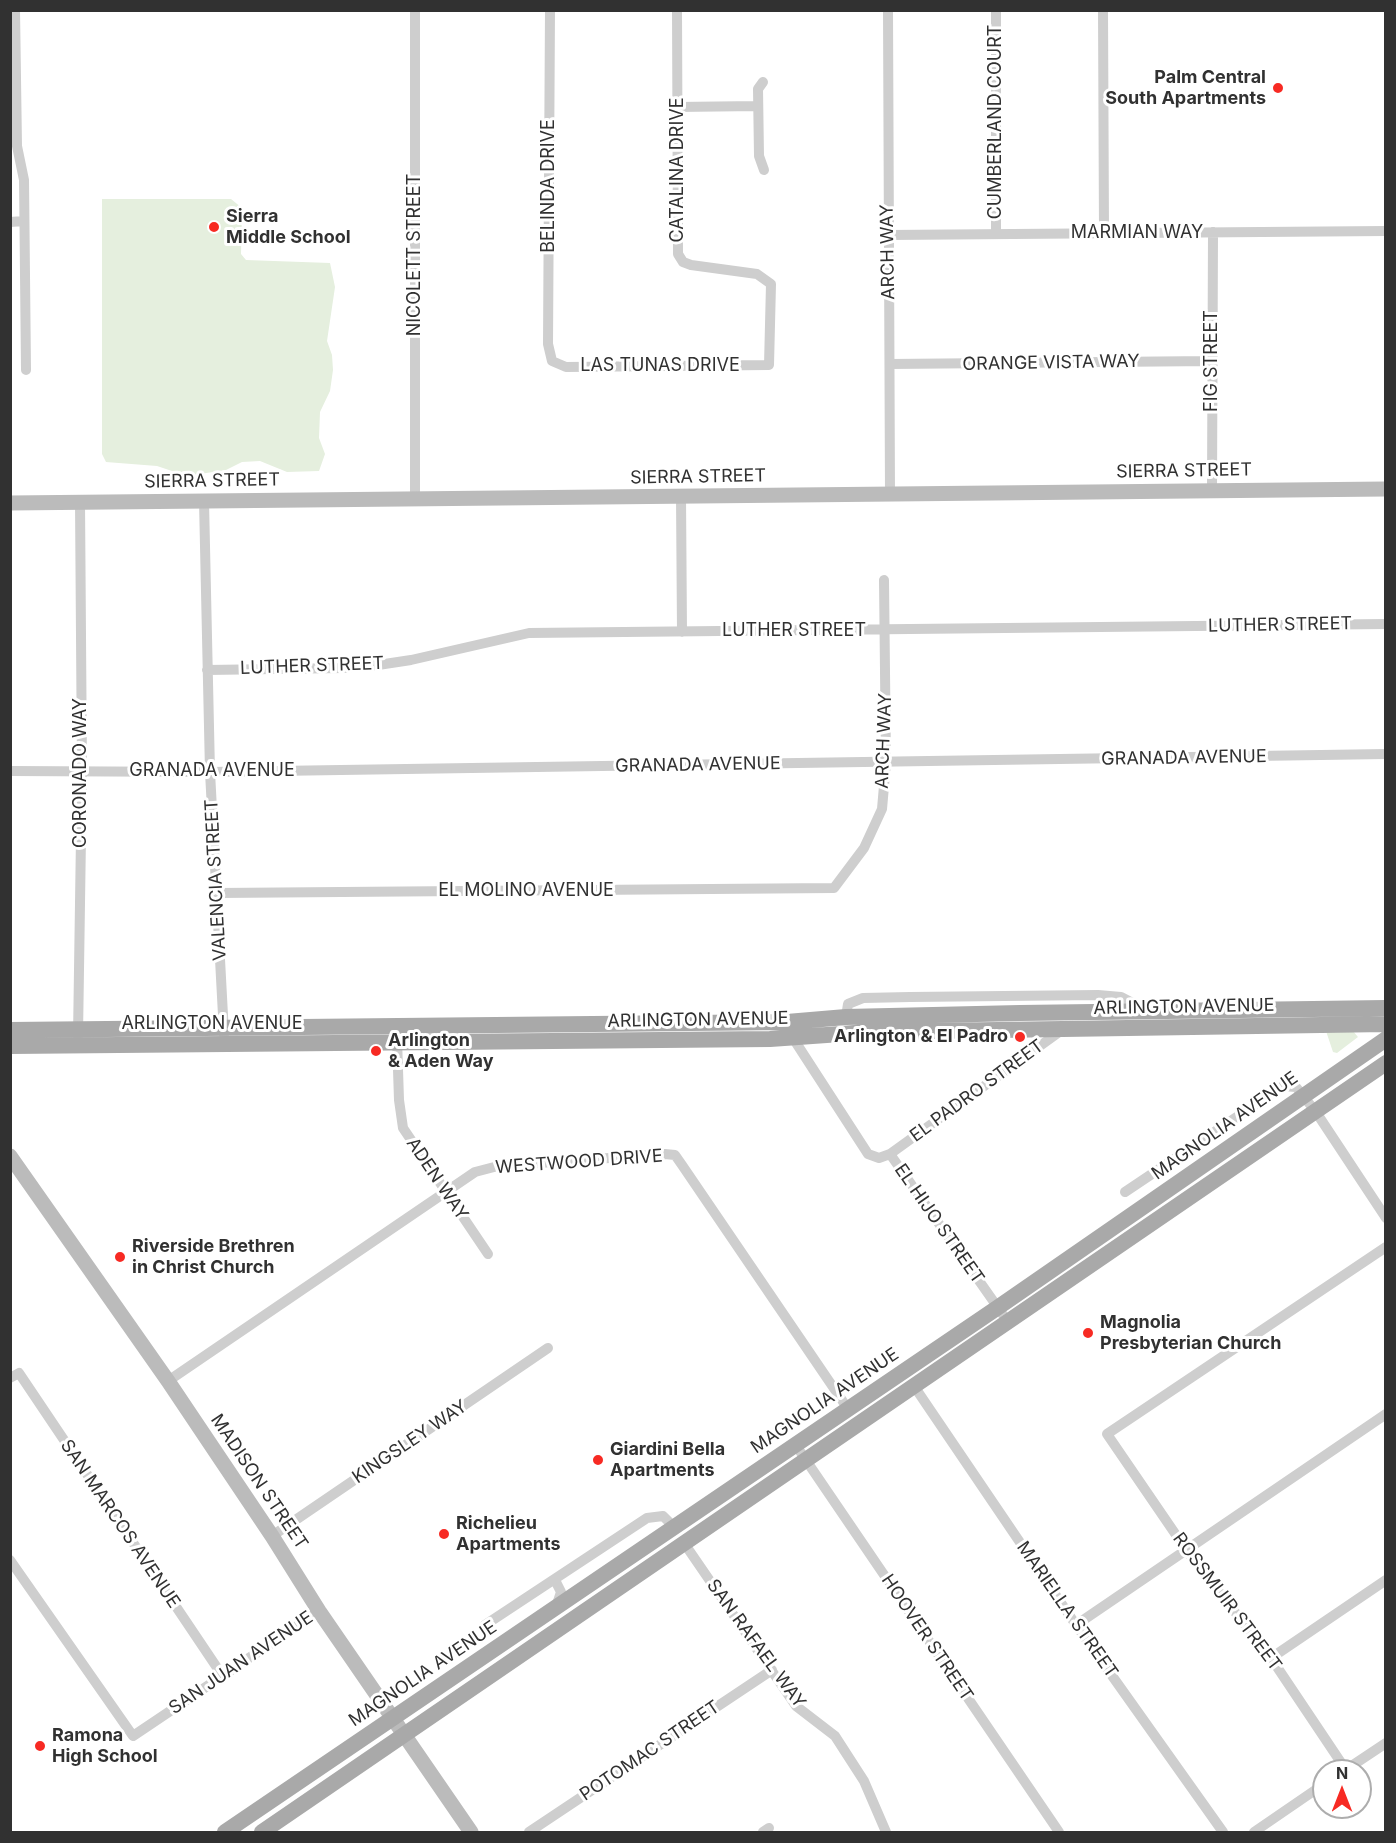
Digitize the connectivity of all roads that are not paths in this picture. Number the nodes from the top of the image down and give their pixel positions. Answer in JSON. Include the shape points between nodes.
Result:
{"nodes":[{"id":1,"x":15,"y":10,"type":"edge"},
{"id":2,"x":415,"y":10,"type":"edge"},
{"id":3,"x":550,"y":10,"type":"edge"},
{"id":4,"x":677,"y":10,"type":"edge"},
{"id":5,"x":888,"y":10,"type":"edge"},
{"id":6,"x":996,"y":10,"type":"edge"},
{"id":7,"x":1103,"y":10,"type":"edge"},
{"id":8,"x":763,"y":82,"type":"dead end"},
{"id":9,"x":13,"y":99,"type":"edge"},
{"id":10,"x":758,"y":106,"type":"junction"},
{"id":11,"x":677,"y":107,"type":"junction"},
{"id":12,"x":764,"y":170,"type":"dead end"},
{"id":13,"x":24,"y":221,"type":"junction"},
{"id":14,"x":10,"y":222,"type":"edge"},
{"id":15,"x":1386,"y":231,"type":"edge"},
{"id":16,"x":1213,"y":232,"type":"junction"},
{"id":17,"x":1104,"y":233,"type":"junction"},
{"id":18,"x":996,"y":234,"type":"junction"},
{"id":19,"x":888,"y":235,"type":"junction"},
{"id":20,"x":552,"y":361,"type":"joint"},
{"id":21,"x":1212,"y":361,"type":"junction"},
{"id":22,"x":891,"y":364,"type":"junction"},
{"id":23,"x":770,"y":365,"type":"joint"},
{"id":24,"x":26,"y":370,"type":"dead end"},
{"id":25,"x":1212,"y":489,"type":"junction"},
{"id":26,"x":1386,"y":489,"type":"edge"},
{"id":27,"x":890,"y":494,"type":"junction"},
{"id":28,"x":681,"y":496,"type":"junction"},
{"id":29,"x":415,"y":499,"type":"junction"},
{"id":30,"x":204,"y":501,"type":"junction"},
{"id":31,"x":80,"y":502,"type":"junction"},
{"id":32,"x":10,"y":503,"type":"edge"},
{"id":33,"x":884,"y":580,"type":"dead end"},
{"id":34,"x":1386,"y":624,"type":"edge"},
{"id":35,"x":886,"y":630,"type":"junction"},
{"id":36,"x":682,"y":632,"type":"junction"},
{"id":37,"x":207,"y":670,"type":"junction"},
{"id":38,"x":1386,"y":754,"type":"edge"},
{"id":39,"x":886,"y":763,"type":"junction"},
{"id":40,"x":82,"y":770,"type":"junction"},
{"id":41,"x":10,"y":771,"type":"edge"},
{"id":42,"x":210,"y":772,"type":"junction"},
{"id":43,"x":834,"y":888,"type":"joint"},
{"id":44,"x":218,"y":893,"type":"junction"},
{"id":45,"x":1020,"y":995,"type":"junction"},
{"id":46,"x":1386,"y":1008,"type":"edge"},
{"id":47,"x":1147,"y":1011,"type":"junction"},
{"id":48,"x":1020,"y":1013,"type":"junction"},
{"id":49,"x":846,"y":1017,"type":"junction"},
{"id":50,"x":1358,"y":1024,"type":"junction"},
{"id":51,"x":1386,"y":1024,"type":"edge"},
{"id":52,"x":224,"y":1027,"type":"junction"},
{"id":53,"x":1065,"y":1029,"type":"junction"},
{"id":54,"x":10,"y":1030,"type":"edge"},
{"id":55,"x":789,"y":1030,"type":"junction"},
{"id":56,"x":397,"y":1035,"type":"junction"},
{"id":57,"x":78,"y":1037,"type":"junction"},
{"id":58,"x":1386,"y":1039,"type":"edge"},
{"id":59,"x":224,"y":1044,"type":"junction"},
{"id":60,"x":10,"y":1046,"type":"edge"},
{"id":61,"x":1366,"y":1053,"type":"junction"},
{"id":62,"x":1386,"y":1063,"type":"edge"},
{"id":63,"x":1303,"y":1095,"type":"junction"},
{"id":64,"x":1316,"y":1112,"type":"junction"},
{"id":65,"x":890,"y":1154,"type":"junction"},
{"id":66,"x":10,"y":1156,"type":"edge"},
{"id":67,"x":446,"y":1190,"type":"junction"},
{"id":68,"x":1125,"y":1192,"type":"dead end"},
{"id":69,"x":1386,"y":1218,"type":"edge"},
{"id":70,"x":1386,"y":1247,"type":"edge"},
{"id":71,"x":488,"y":1254,"type":"dead end"},
{"id":72,"x":997,"y":1308,"type":"junction"},
{"id":73,"x":1008,"y":1322,"type":"junction"},
{"id":74,"x":548,"y":1348,"type":"dead end"},
{"id":75,"x":14,"y":1376,"type":"edge"},
{"id":76,"x":168,"y":1382,"type":"junction"},
{"id":77,"x":914,"y":1386,"type":"junction"},
{"id":78,"x":848,"y":1409,"type":"junction"},
{"id":79,"x":1386,"y":1414,"type":"edge"},
{"id":80,"x":795,"y":1444,"type":"junction"},
{"id":81,"x":805,"y":1460,"type":"junction"},
{"id":82,"x":674,"y":1527,"type":"junction"},
{"id":83,"x":272,"y":1536,"type":"junction"},
{"id":84,"x":684,"y":1543,"type":"junction"},
{"id":85,"x":1187,"y":1551,"type":"junction"},
{"id":86,"x":10,"y":1560,"type":"edge"},
{"id":87,"x":555,"y":1580,"type":"junction"},
{"id":88,"x":1386,"y":1580,"type":"edge"},
{"id":89,"x":556,"y":1608,"type":"junction"},
{"id":90,"x":319,"y":1611,"type":"junction"},
{"id":91,"x":484,"y":1625,"type":"dead end"},
{"id":92,"x":1076,"y":1625,"type":"junction"},
{"id":93,"x":1271,"y":1658,"type":"junction"},
{"id":94,"x":772,"y":1670,"type":"junction"},
{"id":95,"x":222,"y":1675,"type":"junction"},
{"id":96,"x":394,"y":1718,"type":"junction"},
{"id":97,"x":405,"y":1733,"type":"junction"},
{"id":98,"x":1386,"y":1743,"type":"edge"},
{"id":99,"x":1338,"y":1759,"type":"edge"},
{"id":100,"x":1362,"y":1759,"type":"edge"},
{"id":101,"x":1312,"y":1792,"type":"edge"},
{"id":102,"x":225,"y":1833,"type":"edge"},
{"id":103,"x":262,"y":1833,"type":"edge"},
{"id":104,"x":471,"y":1833,"type":"edge"},
{"id":105,"x":529,"y":1833,"type":"edge"},
{"id":106,"x":886,"y":1833,"type":"edge"},
{"id":107,"x":1059,"y":1833,"type":"edge"},
{"id":108,"x":1224,"y":1833,"type":"edge"},
{"id":109,"x":1254,"y":1833,"type":"edge"}],
"edges":[{"from":1,"to":9,"type":"street"},
{"from":2,"to":29,"type":"street","name":"NICOLETT STREET"},
{"from":3,"to":20,"type":"street","name":"BELINDA DRIVE","via":[[548,344]]},
{"from":4,"to":11,"type":"street","name":"CATALINA DRIVE"},
{"from":5,"to":19,"type":"street","name":"ARCH WAY"},
{"from":6,"to":18,"type":"street","name":"CUMBERLAND COURT"},
{"from":7,"to":17,"type":"street"},
{"from":8,"to":10,"type":"street","via":[[758,89]]},
{"from":9,"to":13,"type":"street","via":[[24,180]]},
{"from":10,"to":11,"type":"street"},
{"from":10,"to":12,"type":"street","via":[[759,156]]},
{"from":11,"to":23,"type":"street","name":"CATALINA DRIVE","via":[[678,254],[691,265],[757,274],[771,284]]},
{"from":13,"to":14,"type":"street"},
{"from":13,"to":24,"type":"street"},
{"from":15,"to":16,"type":"street","name":"MARMIAN WAY"},
{"from":16,"to":17,"type":"street","name":"MARMIAN WAY"},
{"from":16,"to":21,"type":"street","name":"FIG STREET"},
{"from":17,"to":18,"type":"street","name":"MARMIAN WAY"},
{"from":18,"to":19,"type":"street","name":"MARMIAN WAY"},
{"from":19,"to":22,"type":"street","name":"ARCH WAY"},
{"from":20,"to":23,"type":"street","name":"LAS TUNAS DRIVE","via":[[566,367]]},
{"from":21,"to":22,"type":"street","name":"ORANGE VISTA WAY"},
{"from":21,"to":25,"type":"street","name":"FIG STREET"},
{"from":22,"to":27,"type":"street","name":"ARCH WAY"},
{"from":25,"to":26,"type":"street","name":"SIERRA STREET"},
{"from":25,"to":27,"type":"street","name":"SIERRA STREET"},
{"from":27,"to":28,"type":"street","name":"SIERRA STREET"},
{"from":28,"to":29,"type":"street","name":"SIERRA STREET"},
{"from":28,"to":36,"type":"street"},
{"from":29,"to":30,"type":"street","name":"SIERRA STREET"},
{"from":30,"to":31,"type":"street","name":"SIERRA STREET"},
{"from":30,"to":37,"type":"street","name":"VALENCIA STREET"},
{"from":31,"to":32,"type":"street","name":"SIERRA STREET"},
{"from":31,"to":40,"type":"street","name":"CORONADO WAY"},
{"from":33,"to":35,"type":"street","name":"ARCH WAY"},
{"from":34,"to":35,"type":"street","name":"LUTHER STREET"},
{"from":35,"to":36,"type":"street","name":"LUTHER STREET"},
{"from":35,"to":39,"type":"street","name":"ARCH WAY"},
{"from":36,"to":37,"type":"street","name":"LUTHER STREET","via":[[529,633],[378,665]]},
{"from":37,"to":42,"type":"street","name":"VALENCIA STREET"},
{"from":38,"to":39,"type":"street","name":"GRANADA AVENUE"},
{"from":39,"to":42,"type":"street","name":"GRANADA AVENUE"},
{"from":39,"to":43,"type":"street","name":"ARCH WAY","via":[[882,809],[864,848]]},
{"from":40,"to":41,"type":"street","name":"GRANADA AVENUE"},
{"from":40,"to":42,"type":"street","name":"GRANADA AVENUE"},
{"from":40,"to":57,"type":"street","name":"CORONADO WAY"},
{"from":42,"to":44,"type":"street","name":"VALENCIA STREET"},
{"from":43,"to":44,"type":"street","name":"EL MOLINO AVENUE"},
{"from":44,"to":52,"type":"street","name":"VALENCIA STREET"},
{"from":45,"to":47,"type":"street","via":[[1121,997]]},
{"from":45,"to":48,"type":"street"},
{"from":45,"to":49,"type":"street","via":[[864,998],[848,1004]]},
{"from":46,"to":47,"type":"main road","name":"ARLINGTON AVENUE"},
{"from":47,"to":48,"type":"main road","name":"ARLINGTON AVENUE"},
{"from":48,"to":49,"type":"main road","name":"ARLINGTON AVENUE"},
{"from":49,"to":55,"type":"main road","name":"ARLINGTON AVENUE"},
{"from":50,"to":51,"type":"main road","name":"ARLINGTON AVENUE"},
{"from":50,"to":53,"type":"main road","name":"ARLINGTON AVENUE"},
{"from":50,"to":61,"type":"main road","via":[[1366,1034]]},
{"from":52,"to":56,"type":"main road","name":"ARLINGTON AVENUE"},
{"from":52,"to":57,"type":"main road","name":"ARLINGTON AVENUE"},
{"from":52,"to":59,"type":"street","name":"VALENCIA STREET"},
{"from":53,"to":55,"type":"main road","name":"ARLINGTON AVENUE"},
{"from":53,"to":65,"type":"street","name":"EL PADRO STREET"},
{"from":54,"to":57,"type":"main road","name":"ARLINGTON AVENUE"},
{"from":55,"to":56,"type":"main road","name":"ARLINGTON AVENUE"},
{"from":55,"to":65,"type":"street","name":"EL HIJO STREET","via":[[868,1154],[879,1158]]},
{"from":56,"to":59,"type":"main road","name":"ARLINGTON AVENUE"},
{"from":56,"to":67,"type":"street","name":"ADEN WAY","via":[[403,1128]]},
{"from":57,"to":59,"type":"main road","name":"ARLINGTON AVENUE"},
{"from":57,"to":60,"type":"main road","name":"ARLINGTON AVENUE"},
{"from":58,"to":61,"type":"main road","name":"MAGNOLIA AVENUE"},
{"from":61,"to":63,"type":"main road","name":"MAGNOLIA AVENUE"},
{"from":62,"to":64,"type":"main road","name":"MAGNOLIA AVENUE"},
{"from":63,"to":64,"type":"street"},
{"from":63,"to":68,"type":"street","via":[[1296,1087],[1283,1086]]},
{"from":63,"to":72,"type":"main road","name":"MAGNOLIA AVENUE"},
{"from":64,"to":69,"type":"street"},
{"from":64,"to":73,"type":"main road","name":"MAGNOLIA AVENUE"},
{"from":65,"to":72,"type":"street","name":"EL HIJO STREET"},
{"from":66,"to":76,"type":"street","name":"MADISON STREET"},
{"from":67,"to":71,"type":"street","name":"ADEN WAY"},
{"from":67,"to":76,"type":"street","name":"WESTWOOD DRIVE"},
{"from":67,"to":78,"type":"street","name":"WESTWOOD DRIVE","via":[[474,1172],[498,1166],[675,1155]]},
{"from":70,"to":85,"type":"street","name":"ROSSMUIR STREET","via":[[1107,1434]]},
{"from":72,"to":73,"type":"street","name":"EL HIJO STREET"},
{"from":72,"to":78,"type":"main road","name":"MAGNOLIA AVENUE"},
{"from":73,"to":77,"type":"main road","name":"MAGNOLIA AVENUE"},
{"from":74,"to":83,"type":"street","name":"KINGSLEY WAY"},
{"from":75,"to":95,"type":"street","name":"SAN MARCOS AVENUE"},
{"from":76,"to":83,"type":"street","name":"MADISON STREET"},
{"from":77,"to":81,"type":"main road","name":"MAGNOLIA AVENUE"},
{"from":77,"to":92,"type":"street","name":"MARIELLA STREET"},
{"from":78,"to":80,"type":"main road","name":"MAGNOLIA AVENUE"},
{"from":79,"to":85,"type":"street"},
{"from":80,"to":81,"type":"street","name":"HOOVER STREET"},
{"from":80,"to":82,"type":"main road","name":"MAGNOLIA AVENUE"},
{"from":81,"to":84,"type":"main road","name":"MAGNOLIA AVENUE"},
{"from":81,"to":107,"type":"street","name":"HOOVER STREET"},
{"from":82,"to":87,"type":"street","via":[[663,1516],[647,1518]]},
{"from":82,"to":89,"type":"main road","name":"MAGNOLIA AVENUE"},
{"from":83,"to":90,"type":"street","name":"MADISON STREET"},
{"from":84,"to":94,"type":"street","name":"SAN RAFAEL WAY"},
{"from":84,"to":97,"type":"main road","name":"MAGNOLIA AVENUE"},
{"from":85,"to":92,"type":"street"},
{"from":85,"to":93,"type":"street","name":"ROSSMUIR STREET"},
{"from":86,"to":95,"type":"street","name":"SAN JUAN AVENUE","via":[[133,1736]]},
{"from":87,"to":89,"type":"street","via":[[561,1592]]},
{"from":87,"to":91,"type":"street"},
{"from":88,"to":93,"type":"street"},
{"from":89,"to":96,"type":"main road","name":"MAGNOLIA AVENUE"},
{"from":90,"to":95,"type":"street","name":"SAN JUAN AVENUE"},
{"from":90,"to":96,"type":"street","name":"MADISON STREET"},
{"from":92,"to":108,"type":"street","name":"MARIELLA STREET"},
{"from":93,"to":99,"type":"street","name":"ROSSMUIR STREET"},
{"from":94,"to":105,"type":"street","name":"POTOMAC STREET"},
{"from":94,"to":106,"type":"street","name":"SAN RAFAEL WAY","via":[[796,1706],[835,1737],[864,1781]]},
{"from":96,"to":97,"type":"street","name":"MADISON STREET"},
{"from":96,"to":102,"type":"main road","name":"MAGNOLIA AVENUE"},
{"from":97,"to":103,"type":"main road","name":"MAGNOLIA AVENUE"},
{"from":97,"to":104,"type":"street","name":"MADISON STREET"},
{"from":98,"to":100,"type":"street"},
{"from":101,"to":109,"type":"street"}]}
